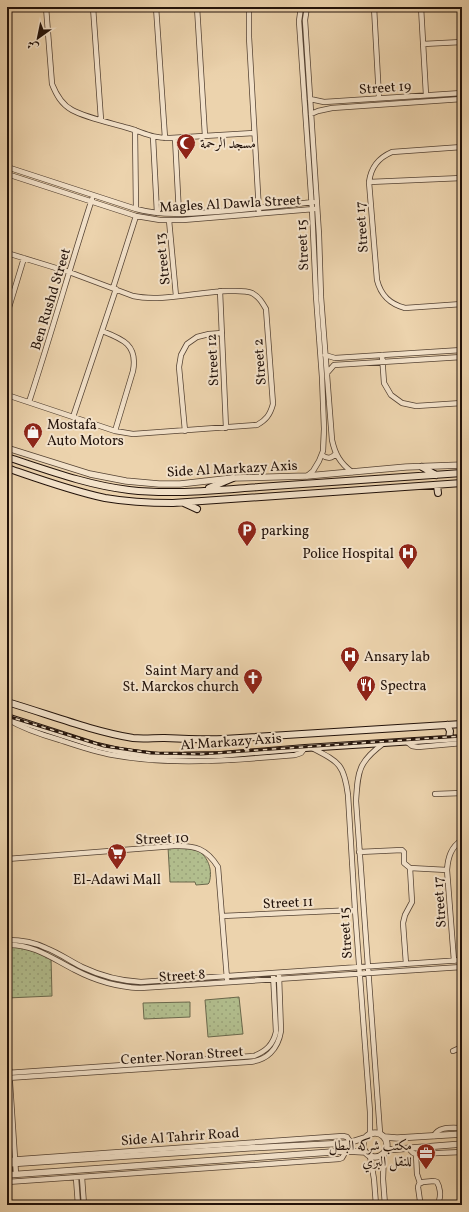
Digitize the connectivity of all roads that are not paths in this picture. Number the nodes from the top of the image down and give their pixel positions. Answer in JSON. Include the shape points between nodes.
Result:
{"nodes":[{"id":1,"x":46,"y":7,"type":"edge"},
{"id":2,"x":93,"y":7,"type":"edge"},
{"id":3,"x":156,"y":7,"type":"edge"},
{"id":4,"x":197,"y":7,"type":"edge"},
{"id":5,"x":249,"y":7,"type":"edge"},
{"id":6,"x":301,"y":7,"type":"edge"},
{"id":7,"x":307,"y":7,"type":"edge"},
{"id":8,"x":374,"y":7,"type":"edge"},
{"id":9,"x":421,"y":7,"type":"edge"},
{"id":10,"x":462,"y":42,"type":"edge"},
{"id":11,"x":423,"y":44,"type":"junction"},
{"id":12,"x":305,"y":68,"type":"junction"},
{"id":13,"x":462,"y":93,"type":"edge"},
{"id":14,"x":426,"y":95,"type":"junction"},
{"id":15,"x":403,"y":96,"type":"junction"},
{"id":16,"x":379,"y":98,"type":"junction"},
{"id":17,"x":310,"y":99,"type":"junction"},
{"id":18,"x":462,"y":99,"type":"edge"},
{"id":19,"x":404,"y":104,"type":"junction"},
{"id":20,"x":311,"y":114,"type":"junction"},
{"id":21,"x":101,"y":120,"type":"junction"},
{"id":22,"x":135,"y":130,"type":"junction"},
{"id":23,"x":254,"y":133,"type":"junction"},
{"id":24,"x":205,"y":136,"type":"junction"},
{"id":25,"x":153,"y":137,"type":"junction"},
{"id":26,"x":165,"y":138,"type":"junction"},
{"id":27,"x":175,"y":138,"type":"junction"},
{"id":28,"x":462,"y":147,"type":"edge"},
{"id":29,"x":7,"y":167,"type":"edge"},
{"id":30,"x":7,"y":174,"type":"edge"},
{"id":31,"x":462,"y":178,"type":"edge"},
{"id":32,"x":369,"y":182,"type":"junction"},
{"id":33,"x":93,"y":195,"type":"junction"},
{"id":34,"x":91,"y":201,"type":"junction"},
{"id":35,"x":314,"y":202,"type":"junction"},
{"id":36,"x":136,"y":209,"type":"junction"},
{"id":37,"x":259,"y":209,"type":"junction"},
{"id":38,"x":314,"y":209,"type":"junction"},
{"id":39,"x":157,"y":213,"type":"junction"},
{"id":40,"x":181,"y":214,"type":"junction"},
{"id":41,"x":259,"y":214,"type":"junction"},
{"id":42,"x":136,"y":216,"type":"junction"},
{"id":43,"x":169,"y":220,"type":"junction"},
{"id":44,"x":183,"y":220,"type":"junction"},
{"id":45,"x":7,"y":253,"type":"edge"},
{"id":46,"x":24,"y":258,"type":"junction"},
{"id":47,"x":69,"y":272,"type":"junction"},
{"id":48,"x":115,"y":289,"type":"junction"},
{"id":49,"x":220,"y":291,"type":"junction"},
{"id":50,"x":176,"y":296,"type":"junction"},
{"id":51,"x":462,"y":304,"type":"edge"},
{"id":52,"x":7,"y":314,"type":"edge"},
{"id":53,"x":102,"y":331,"type":"junction"},
{"id":54,"x":222,"y":333,"type":"junction"},
{"id":55,"x":322,"y":339,"type":"junction"},
{"id":56,"x":462,"y":350,"type":"edge"},
{"id":57,"x":326,"y":355,"type":"junction"},
{"id":58,"x":382,"y":355,"type":"junction"},
{"id":59,"x":462,"y":357,"type":"edge"},
{"id":60,"x":382,"y":363,"type":"junction"},
{"id":61,"x":327,"y":373,"type":"junction"},
{"id":62,"x":7,"y":395,"type":"edge"},
{"id":63,"x":29,"y":402,"type":"junction"},
{"id":64,"x":462,"y":402,"type":"edge"},
{"id":65,"x":73,"y":417,"type":"junction"},
{"id":66,"x":226,"y":428,"type":"junction"},
{"id":67,"x":115,"y":431,"type":"junction"},
{"id":68,"x":185,"y":431,"type":"junction"},
{"id":69,"x":7,"y":448,"type":"edge"},
{"id":70,"x":336,"y":453,"type":"junction"},
{"id":71,"x":322,"y":455,"type":"junction"},
{"id":72,"x":7,"y":456,"type":"edge"},
{"id":73,"x":24,"y":462,"type":"junction"},
{"id":74,"x":462,"y":465,"type":"edge"},
{"id":75,"x":422,"y":467,"type":"junction"},
{"id":76,"x":7,"y":468,"type":"edge"},
{"id":77,"x":51,"y":471,"type":"junction"},
{"id":78,"x":352,"y":472,"type":"junction"},
{"id":79,"x":462,"y":473,"type":"edge"},
{"id":80,"x":436,"y":475,"type":"junction"},
{"id":81,"x":307,"y":476,"type":"junction"},
{"id":82,"x":36,"y":478,"type":"junction"},
{"id":83,"x":233,"y":478,"type":"junction"},
{"id":84,"x":462,"y":483,"type":"edge"},
{"id":85,"x":437,"y":485,"type":"junction"},
{"id":86,"x":62,"y":486,"type":"junction"},
{"id":87,"x":205,"y":490,"type":"junction"},
{"id":88,"x":438,"y":493,"type":"dead end"},
{"id":89,"x":183,"y":502,"type":"junction"},
{"id":90,"x":197,"y":509,"type":"dead end"},
{"id":91,"x":7,"y":702,"type":"edge"},
{"id":92,"x":7,"y":718,"type":"edge"},
{"id":93,"x":400,"y":721,"type":"dead end"},
{"id":94,"x":462,"y":724,"type":"edge"},
{"id":95,"x":447,"y":725,"type":"junction"},
{"id":96,"x":400,"y":728,"type":"junction"},
{"id":97,"x":462,"y":738,"type":"edge"},
{"id":98,"x":449,"y":739,"type":"junction"},
{"id":99,"x":407,"y":742,"type":"junction"},
{"id":100,"x":384,"y":743,"type":"junction"},
{"id":101,"x":462,"y":743,"type":"edge"},
{"id":102,"x":312,"y":748,"type":"junction"},
{"id":103,"x":462,"y":793,"type":"edge"},
{"id":104,"x":435,"y":794,"type":"dead end"},
{"id":105,"x":462,"y":840,"type":"edge"},
{"id":106,"x":359,"y":852,"type":"junction"},
{"id":107,"x":7,"y":859,"type":"edge"},
{"id":108,"x":410,"y":868,"type":"junction"},
{"id":109,"x":447,"y":870,"type":"junction"},
{"id":110,"x":355,"y":910,"type":"junction"},
{"id":111,"x":222,"y":916,"type":"junction"},
{"id":112,"x":7,"y":940,"type":"edge"},
{"id":113,"x":7,"y":945,"type":"edge"},
{"id":114,"x":454,"y":960,"type":"junction"},
{"id":115,"x":462,"y":960,"type":"edge"},
{"id":116,"x":406,"y":964,"type":"junction"},
{"id":117,"x":367,"y":966,"type":"junction"},
{"id":118,"x":359,"y":967,"type":"junction"},
{"id":119,"x":455,"y":967,"type":"junction"},
{"id":120,"x":462,"y":967,"type":"edge"},
{"id":121,"x":276,"y":973,"type":"junction"},
{"id":122,"x":368,"y":973,"type":"junction"},
{"id":123,"x":359,"y":974,"type":"junction"},
{"id":124,"x":226,"y":976,"type":"junction"},
{"id":125,"x":276,"y":979,"type":"junction"},
{"id":126,"x":227,"y":982,"type":"junction"},
{"id":127,"x":7,"y":1037,"type":"edge"},
{"id":128,"x":462,"y":1047,"type":"edge"},
{"id":129,"x":453,"y":1051,"type":"dead end"},
{"id":130,"x":8,"y":1076,"type":"edge"},
{"id":131,"x":462,"y":1128,"type":"edge"},
{"id":132,"x":370,"y":1133,"type":"junction"},
{"id":133,"x":462,"y":1134,"type":"edge"},
{"id":134,"x":7,"y":1135,"type":"edge"},
{"id":135,"x":382,"y":1135,"type":"junction"},
{"id":136,"x":434,"y":1136,"type":"junction"},
{"id":137,"x":364,"y":1138,"type":"junction"},
{"id":138,"x":462,"y":1144,"type":"edge"},
{"id":139,"x":408,"y":1148,"type":"junction"},
{"id":140,"x":346,"y":1151,"type":"junction"},
{"id":141,"x":364,"y":1152,"type":"junction"},
{"id":142,"x":385,"y":1152,"type":"junction"},
{"id":143,"x":462,"y":1152,"type":"edge"},
{"id":144,"x":416,"y":1154,"type":"junction"},
{"id":145,"x":370,"y":1156,"type":"junction"},
{"id":146,"x":209,"y":1161,"type":"junction"},
{"id":147,"x":11,"y":1162,"type":"edge"},
{"id":148,"x":210,"y":1168,"type":"junction"},
{"id":149,"x":11,"y":1174,"type":"edge"},
{"id":150,"x":82,"y":1177,"type":"junction"},
{"id":151,"x":76,"y":1178,"type":"junction"},
{"id":152,"x":7,"y":1182,"type":"edge"},
{"id":153,"x":420,"y":1183,"type":"junction"},
{"id":154,"x":78,"y":1205,"type":"edge"},
{"id":155,"x":84,"y":1205,"type":"edge"},
{"id":156,"x":376,"y":1205,"type":"edge"},
{"id":157,"x":384,"y":1205,"type":"edge"}],
"edges":[{"from":1,"to":21,"type":"street","via":[[52,84],[56,94],[71,110]]},
{"from":2,"to":21,"type":"street"},
{"from":3,"to":26,"type":"street"},
{"from":4,"to":24,"type":"street"},
{"from":5,"to":23,"type":"street"},
{"from":6,"to":12,"type":"street","name":"Street 15"},
{"from":7,"to":12,"type":"street","name":"Street 15"},
{"from":8,"to":16,"type":"street"},
{"from":9,"to":11,"type":"street"},
{"from":10,"to":11,"type":"street"},
{"from":11,"to":14,"type":"street"},
{"from":12,"to":17,"type":"street","name":"Street 15"},
{"from":12,"to":35,"type":"street","name":"Street 15"},
{"from":13,"to":14,"type":"street","name":"Street 19"},
{"from":14,"to":15,"type":"street","name":"Street 19"},
{"from":15,"to":16,"type":"street","name":"Street 19"},
{"from":15,"to":19,"type":"street"},
{"from":16,"to":17,"type":"street","name":"Street 19","via":[[324,102]]},
{"from":17,"to":20,"type":"street","name":"Street 15"},
{"from":18,"to":19,"type":"street","name":"Street 19"},
{"from":19,"to":20,"type":"street","name":"Street 19","via":[[332,108]]},
{"from":20,"to":35,"type":"street","name":"Street 15"},
{"from":21,"to":22,"type":"street"},
{"from":22,"to":25,"type":"street"},
{"from":22,"to":36,"type":"street"},
{"from":23,"to":24,"type":"street"},
{"from":23,"to":37,"type":"street"},
{"from":24,"to":27,"type":"street"},
{"from":25,"to":26,"type":"street"},
{"from":25,"to":39,"type":"street"},
{"from":26,"to":27,"type":"street"},
{"from":27,"to":40,"type":"street"},
{"from":28,"to":32,"type":"street","name":"Street 17","via":[[392,152],[378,160]]},
{"from":29,"to":33,"type":"street","name":"Magles Al Dawla Street"},
{"from":30,"to":34,"type":"street","name":"Magles Al Dawla Street"},
{"from":31,"to":32,"type":"street"},
{"from":32,"to":51,"type":"street","name":"Street 17","via":[[377,280],[383,296],[397,306],[406,308]]},
{"from":33,"to":34,"type":"street","name":"Ben Rushd Street"},
{"from":33,"to":36,"type":"street","name":"Magles Al Dawla Street"},
{"from":34,"to":42,"type":"street","name":"Magles Al Dawla Street"},
{"from":34,"to":47,"type":"street","name":"Ben Rushd Street"},
{"from":35,"to":37,"type":"street","name":"Magles Al Dawla Street"},
{"from":35,"to":38,"type":"street","name":"Street 15"},
{"from":36,"to":39,"type":"street","name":"Magles Al Dawla Street"},
{"from":37,"to":40,"type":"street","name":"Magles Al Dawla Street"},
{"from":37,"to":41,"type":"street"},
{"from":38,"to":41,"type":"street","name":"Magles Al Dawla Street"},
{"from":38,"to":55,"type":"street","name":"Street 15","via":[[316,296]]},
{"from":39,"to":40,"type":"street","name":"Magles Al Dawla Street"},
{"from":40,"to":44,"type":"street"},
{"from":41,"to":44,"type":"street","name":"Magles Al Dawla Street"},
{"from":42,"to":43,"type":"street","name":"Magles Al Dawla Street"},
{"from":42,"to":48,"type":"street"},
{"from":43,"to":44,"type":"street","name":"Magles Al Dawla Street"},
{"from":43,"to":50,"type":"street","name":"Street 13"},
{"from":45,"to":46,"type":"street","name":"Street 2"},
{"from":46,"to":47,"type":"street","name":"Street 2"},
{"from":46,"to":52,"type":"street"},
{"from":47,"to":48,"type":"street","name":"Street 2"},
{"from":47,"to":63,"type":"street","name":"Ben Rushd Street"},
{"from":48,"to":50,"type":"street","name":"Street 2","via":[[140,297]]},
{"from":48,"to":53,"type":"street"},
{"from":49,"to":50,"type":"street","name":"Street 2"},
{"from":49,"to":54,"type":"street","name":"Street 12"},
{"from":49,"to":66,"type":"street","name":"Street 2","via":[[251,293],[260,299],[266,309],[273,404],[268,417],[257,426]]},
{"from":53,"to":65,"type":"street"},
{"from":53,"to":67,"type":"street","via":[[119,337],[133,355],[133,371]]},
{"from":54,"to":66,"type":"street","name":"Street 12"},
{"from":54,"to":68,"type":"street","via":[[197,337],[187,344],[181,355],[179,367]]},
{"from":55,"to":57,"type":"street","name":"Street 15"},
{"from":55,"to":71,"type":"street","name":"Street 15"},
{"from":56,"to":58,"type":"street"},
{"from":57,"to":58,"type":"street","via":[[335,358]]},
{"from":57,"to":61,"type":"street","name":"Street 15"},
{"from":58,"to":60,"type":"street"},
{"from":59,"to":60,"type":"street"},
{"from":60,"to":61,"type":"street","via":[[334,365]]},
{"from":60,"to":64,"type":"street","via":[[384,383],[391,395],[402,403],[416,406]]},
{"from":61,"to":70,"type":"street","name":"Street 15","via":[[332,440]]},
{"from":62,"to":63,"type":"street","name":"Street 2"},
{"from":63,"to":65,"type":"street","name":"Street 2"},
{"from":65,"to":67,"type":"street","name":"Street 2"},
{"from":66,"to":68,"type":"street","name":"Street 2"},
{"from":67,"to":68,"type":"street","name":"Street 2","via":[[132,434]]},
{"from":69,"to":83,"type":"street","name":"Side Al Markazy Axis","via":[[90,474],[126,481],[180,484]]},
{"from":70,"to":71,"type":"street","via":[[330,458]]},
{"from":70,"to":78,"type":"street","name":"Street 15","via":[[344,466]]},
{"from":71,"to":81,"type":"street","name":"Street 15","via":[[316,467]]},
{"from":72,"to":73,"type":"main road"},
{"from":73,"to":77,"type":"main road"},
{"from":73,"to":82,"type":"main road","via":[[38,471]]},
{"from":74,"to":75,"type":"street","name":"Side Al Markazy Axis"},
{"from":75,"to":78,"type":"street","name":"Side Al Markazy Axis"},
{"from":75,"to":80,"type":"main road"},
{"from":76,"to":82,"type":"main road"},
{"from":77,"to":86,"type":"main road","via":[[49,479]]},
{"from":77,"to":87,"type":"main road","via":[[99,485],[130,490]]},
{"from":78,"to":81,"type":"street","name":"Side Al Markazy Axis"},
{"from":79,"to":80,"type":"main road"},
{"from":80,"to":87,"type":"main road"},
{"from":81,"to":83,"type":"street","name":"Side Al Markazy Axis"},
{"from":82,"to":86,"type":"main road"},
{"from":83,"to":87,"type":"main road"},
{"from":84,"to":85,"type":"main road"},
{"from":85,"to":88,"type":"main road"},
{"from":85,"to":89,"type":"main road"},
{"from":86,"to":89,"type":"main road","via":[[128,501]]},
{"from":89,"to":90,"type":"main road"},
{"from":91,"to":96,"type":"main road","name":"Al Markazy Axis","via":[[109,732],[143,738],[224,739]]},
{"from":92,"to":102,"type":"main road","name":"Al Markazy Axis","via":[[85,743],[142,755],[205,756]]},
{"from":93,"to":96,"type":"main road"},
{"from":94,"to":95,"type":"main road","name":"Al Markazy Axis"},
{"from":95,"to":96,"type":"main road","name":"Al Markazy Axis"},
{"from":95,"to":98,"type":"main road"},
{"from":97,"to":98,"type":"main road","name":"Al Markazy Axis"},
{"from":98,"to":99,"type":"main road","name":"Al Markazy Axis"},
{"from":99,"to":100,"type":"main road","name":"Al Markazy Axis"},
{"from":99,"to":101,"type":"street","via":[[418,747]]},
{"from":100,"to":102,"type":"main road","name":"Al Markazy Axis"},
{"from":100,"to":106,"type":"street","name":"Street 15","via":[[365,759],[358,774],[356,801]]},
{"from":102,"to":110,"type":"street","name":"Street 15","via":[[334,760],[346,779]]},
{"from":103,"to":104,"type":"street"},
{"from":105,"to":109,"type":"street","name":"Street 17","via":[[450,853]]},
{"from":106,"to":108,"type":"street","via":[[402,850],[404,863]]},
{"from":106,"to":117,"type":"street","name":"Street 15"},
{"from":107,"to":111,"type":"street","name":"Street 10","via":[[191,846],[208,854],[218,867]]},
{"from":108,"to":109,"type":"street"},
{"from":108,"to":116,"type":"street","via":[[412,902],[403,923]]},
{"from":109,"to":114,"type":"street","name":"Street 17"},
{"from":110,"to":111,"type":"street","name":"Street 11"},
{"from":110,"to":118,"type":"street","name":"Street 15"},
{"from":111,"to":124,"type":"street","name":"Street 10"},
{"from":112,"to":124,"type":"street","name":"Street 8","via":[[29,942],[46,948],[83,967],[119,980],[141,982]]},
{"from":113,"to":126,"type":"street","name":"Street 8","via":[[33,949],[81,973],[119,986],[140,988]]},
{"from":114,"to":115,"type":"street","name":"Street 8"},
{"from":114,"to":116,"type":"street","name":"Street 8"},
{"from":114,"to":119,"type":"street","name":"Street 17"},
{"from":116,"to":117,"type":"street","name":"Street 8"},
{"from":117,"to":118,"type":"street","name":"Street 8"},
{"from":117,"to":122,"type":"street","name":"Street 15"},
{"from":118,"to":121,"type":"street","name":"Street 8"},
{"from":118,"to":123,"type":"street","name":"Street 15"},
{"from":119,"to":120,"type":"street","name":"Street 8"},
{"from":119,"to":122,"type":"street","name":"Street 8"},
{"from":121,"to":124,"type":"street","name":"Street 8"},
{"from":121,"to":125,"type":"street","name":"Center Noran Street"},
{"from":122,"to":123,"type":"street","name":"Street 8"},
{"from":122,"to":135,"type":"street","name":"Street 15"},
{"from":123,"to":125,"type":"street","name":"Street 8"},
{"from":123,"to":132,"type":"street","name":"Street 15"},
{"from":124,"to":126,"type":"street","name":"Street 10"},
{"from":125,"to":126,"type":"street","name":"Street 8"},
{"from":125,"to":130,"type":"street","name":"Center Noran Street","via":[[276,1032],[267,1050],[254,1056]]},
{"from":127,"to":130,"type":"street"},
{"from":128,"to":129,"type":"street"},
{"from":130,"to":147,"type":"street"},
{"from":131,"to":136,"type":"street","via":[[441,1129]]},
{"from":132,"to":135,"type":"street"},
{"from":132,"to":137,"type":"street"},
{"from":133,"to":136,"type":"street"},
{"from":134,"to":147,"type":"street"},
{"from":135,"to":136,"type":"street","via":[[397,1138]]},
{"from":135,"to":142,"type":"street","via":[[387,1143]]},
{"from":137,"to":141,"type":"street"},
{"from":137,"to":147,"type":"street","via":[[348,1143],[242,1146]]},
{"from":138,"to":139,"type":"street"},
{"from":139,"to":142,"type":"street"},
{"from":139,"to":144,"type":"street"},
{"from":140,"to":141,"type":"street"},
{"from":140,"to":146,"type":"street"},
{"from":140,"to":148,"type":"street","via":[[340,1160]]},
{"from":141,"to":145,"type":"street"},
{"from":142,"to":145,"type":"street","via":[[377,1157]]},
{"from":142,"to":157,"type":"street"},
{"from":143,"to":144,"type":"street"},
{"from":144,"to":153,"type":"street"},
{"from":145,"to":156,"type":"street"},
{"from":146,"to":148,"type":"street"},
{"from":146,"to":149,"type":"street"},
{"from":147,"to":149,"type":"street"},
{"from":148,"to":150,"type":"street"},
{"from":150,"to":151,"type":"street"},
{"from":150,"to":155,"type":"street"},
{"from":151,"to":152,"type":"street"},
{"from":151,"to":154,"type":"street"},
{"from":153,"to":153,"type":"street","via":[[418,1187],[422,1203],[438,1202],[440,1197],[437,1182]]}]}
